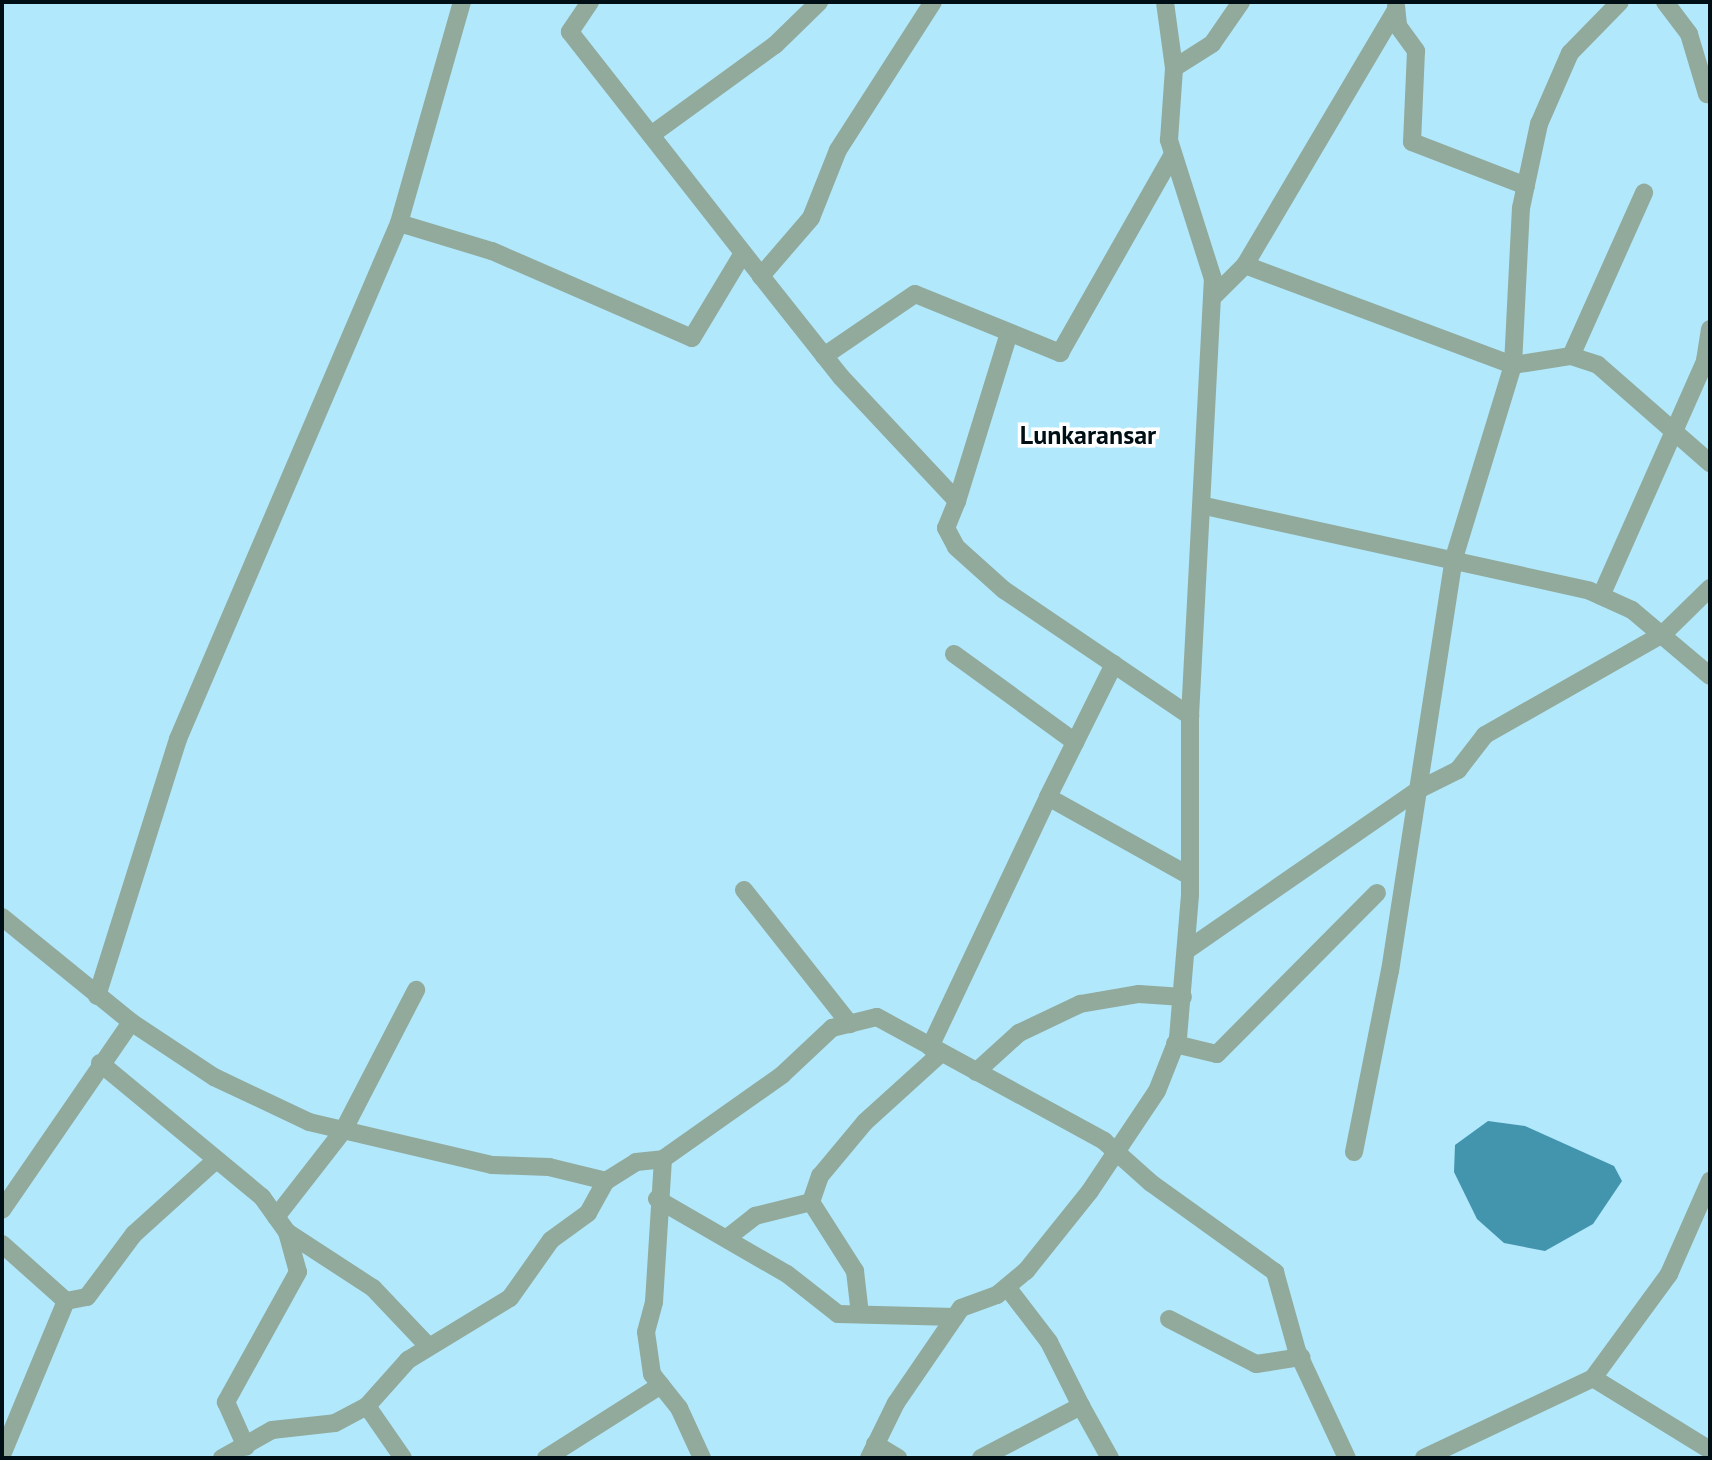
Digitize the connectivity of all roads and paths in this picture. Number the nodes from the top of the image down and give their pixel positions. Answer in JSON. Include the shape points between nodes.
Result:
{"nodes":[{"id":1,"x":462,"y":2,"type":"edge"},
{"id":2,"x":590,"y":2,"type":"edge"},
{"id":3,"x":819,"y":2,"type":"edge"},
{"id":4,"x":933,"y":2,"type":"edge"},
{"id":5,"x":1165,"y":2,"type":"edge"},
{"id":6,"x":1241,"y":2,"type":"edge"},
{"id":7,"x":1620,"y":2,"type":"edge"},
{"id":8,"x":1665,"y":2,"type":"edge"},
{"id":9,"x":1396,"y":6,"type":"edge"},
{"id":10,"x":1174,"y":68,"type":"junction"},
{"id":11,"x":1707,"y":94,"type":"dead end"},
{"id":12,"x":652,"y":135,"type":"junction"},
{"id":13,"x":1173,"y":154,"type":"junction"},
{"id":14,"x":1526,"y":186,"type":"junction"},
{"id":15,"x":1644,"y":193,"type":"dead end"},
{"id":16,"x":399,"y":223,"type":"junction"},
{"id":17,"x":743,"y":253,"type":"junction"},
{"id":18,"x":1245,"y":265,"type":"junction"},
{"id":19,"x":761,"y":276,"type":"junction"},
{"id":20,"x":1212,"y":298,"type":"junction"},
{"id":21,"x":1710,"y":329,"type":"edge"},
{"id":22,"x":1008,"y":335,"type":"junction"},
{"id":23,"x":824,"y":356,"type":"junction"},
{"id":24,"x":1572,"y":356,"type":"junction"},
{"id":25,"x":1707,"y":358,"type":"edge"},
{"id":26,"x":1513,"y":365,"type":"junction"},
{"id":27,"x":1672,"y":431,"type":"junction"},
{"id":28,"x":1710,"y":463,"type":"edge"},
{"id":29,"x":957,"y":501,"type":"junction"},
{"id":30,"x":1205,"y":506,"type":"junction"},
{"id":31,"x":1454,"y":558,"type":"junction"},
{"id":32,"x":1710,"y":588,"type":"edge"},
{"id":33,"x":1601,"y":596,"type":"junction"},
{"id":34,"x":1663,"y":634,"type":"junction"},
{"id":35,"x":954,"y":654,"type":"dead end"},
{"id":36,"x":1114,"y":664,"type":"junction"},
{"id":37,"x":1710,"y":676,"type":"edge"},
{"id":38,"x":1190,"y":716,"type":"junction"},
{"id":39,"x":1075,"y":742,"type":"junction"},
{"id":40,"x":1418,"y":790,"type":"junction"},
{"id":41,"x":1048,"y":797,"type":"junction"},
{"id":42,"x":1190,"y":876,"type":"junction"},
{"id":43,"x":744,"y":890,"type":"dead end"},
{"id":44,"x":1377,"y":893,"type":"dead end"},
{"id":45,"x":2,"y":917,"type":"edge"},
{"id":46,"x":1187,"y":950,"type":"junction"},
{"id":47,"x":416,"y":990,"type":"dead end"},
{"id":48,"x":97,"y":996,"type":"junction"},
{"id":49,"x":1183,"y":997,"type":"junction"},
{"id":50,"x":131,"y":1022,"type":"junction"},
{"id":51,"x":850,"y":1024,"type":"junction"},
{"id":52,"x":1175,"y":1044,"type":"junction"},
{"id":53,"x":935,"y":1050,"type":"junction"},
{"id":54,"x":100,"y":1063,"type":"junction"},
{"id":55,"x":976,"y":1072,"type":"junction"},
{"id":56,"x":343,"y":1130,"type":"junction"},
{"id":57,"x":1116,"y":1152,"type":"junction"},
{"id":58,"x":1354,"y":1152,"type":"dead end"},
{"id":59,"x":663,"y":1158,"type":"junction"},
{"id":60,"x":216,"y":1160,"type":"junction"},
{"id":61,"x":606,"y":1181,"type":"junction"},
{"id":62,"x":1710,"y":1181,"type":"edge"},
{"id":63,"x":657,"y":1199,"type":"junction"},
{"id":64,"x":811,"y":1202,"type":"junction"},
{"id":65,"x":2,"y":1210,"type":"edge"},
{"id":66,"x":281,"y":1224,"type":"junction"},
{"id":67,"x":727,"y":1238,"type":"junction"},
{"id":68,"x":2,"y":1244,"type":"edge"},
{"id":69,"x":1007,"y":1287,"type":"junction"},
{"id":70,"x":66,"y":1301,"type":"junction"},
{"id":71,"x":860,"y":1314,"type":"junction"},
{"id":72,"x":955,"y":1317,"type":"junction"},
{"id":73,"x":1169,"y":1319,"type":"dead end"},
{"id":74,"x":428,"y":1346,"type":"junction"},
{"id":75,"x":1301,"y":1357,"type":"junction"},
{"id":76,"x":1593,"y":1378,"type":"junction"},
{"id":77,"x":661,"y":1385,"type":"junction"},
{"id":78,"x":367,"y":1406,"type":"junction"},
{"id":79,"x":1081,"y":1406,"type":"junction"},
{"id":80,"x":1710,"y":1429,"type":"edge"},
{"id":81,"x":246,"y":1447,"type":"junction"},
{"id":82,"x":872,"y":1451,"type":"edge"},
{"id":83,"x":1706,"y":1452,"type":"edge"},
{"id":84,"x":2,"y":1455,"type":"edge"},
{"id":85,"x":222,"y":1458,"type":"edge"},
{"id":86,"x":403,"y":1458,"type":"edge"},
{"id":87,"x":546,"y":1458,"type":"edge"},
{"id":88,"x":702,"y":1458,"type":"edge"},
{"id":89,"x":898,"y":1458,"type":"edge"},
{"id":90,"x":981,"y":1458,"type":"edge"},
{"id":91,"x":1110,"y":1458,"type":"edge"},
{"id":92,"x":1347,"y":1458,"type":"edge"},
{"id":93,"x":1424,"y":1458,"type":"edge"}],
"edges":[{"from":1,"to":16,"type":"street"},
{"from":2,"to":12,"type":"street","via":[[570,32]]},
{"from":3,"to":12,"type":"street","via":[[775,45]]},
{"from":4,"to":19,"type":"street","via":[[838,150],[811,218]]},
{"from":5,"to":10,"type":"street"},
{"from":6,"to":10,"type":"street","via":[[1212,44]]},
{"from":7,"to":14,"type":"street","via":[[1570,53],[1539,124]]},
{"from":8,"to":11,"type":"street","via":[[1689,34]]},
{"from":9,"to":14,"type":"street","via":[[1417,61],[1412,142]]},
{"from":9,"to":18,"type":"street"},
{"from":10,"to":13,"type":"street"},
{"from":12,"to":17,"type":"street"},
{"from":13,"to":20,"type":"street","via":[[1213,279]]},
{"from":13,"to":22,"type":"street","via":[[1060,353]]},
{"from":14,"to":26,"type":"street"},
{"from":15,"to":24,"type":"street"},
{"from":16,"to":17,"type":"street","via":[[492,251],[692,338]]},
{"from":16,"to":48,"type":"street","via":[[178,739]]},
{"from":17,"to":19,"type":"street"},
{"from":18,"to":20,"type":"street"},
{"from":18,"to":26,"type":"street"},
{"from":19,"to":23,"type":"street"},
{"from":20,"to":30,"type":"street"},
{"from":21,"to":25,"type":"street"},
{"from":22,"to":23,"type":"street","via":[[915,294]]},
{"from":22,"to":29,"type":"street"},
{"from":23,"to":29,"type":"street"},
{"from":24,"to":26,"type":"street"},
{"from":24,"to":27,"type":"street","via":[[1598,365]]},
{"from":25,"to":27,"type":"street"},
{"from":26,"to":31,"type":"street"},
{"from":27,"to":28,"type":"street"},
{"from":27,"to":33,"type":"street"},
{"from":29,"to":36,"type":"street","via":[[947,528],[956,547],[1004,590]]},
{"from":30,"to":31,"type":"street"},
{"from":30,"to":38,"type":"street"},
{"from":31,"to":33,"type":"street"},
{"from":31,"to":40,"type":"street"},
{"from":32,"to":34,"type":"street"},
{"from":33,"to":34,"type":"street"},
{"from":34,"to":37,"type":"street"},
{"from":34,"to":40,"type":"street","via":[[1519,713],[1485,735],[1458,770]]},
{"from":35,"to":39,"type":"street"},
{"from":36,"to":38,"type":"street"},
{"from":36,"to":39,"type":"street"},
{"from":38,"to":42,"type":"street"},
{"from":39,"to":41,"type":"street"},
{"from":40,"to":46,"type":"street"},
{"from":40,"to":58,"type":"street"},
{"from":41,"to":42,"type":"street"},
{"from":41,"to":53,"type":"street"},
{"from":42,"to":46,"type":"street"},
{"from":43,"to":51,"type":"street"},
{"from":44,"to":52,"type":"street","via":[[1217,1054]]},
{"from":45,"to":48,"type":"street"},
{"from":46,"to":49,"type":"street"},
{"from":47,"to":56,"type":"street"},
{"from":48,"to":50,"type":"street"},
{"from":49,"to":52,"type":"street"},
{"from":49,"to":55,"type":"street","via":[[1139,994],[1080,1004],[1019,1033]]},
{"from":50,"to":54,"type":"street"},
{"from":50,"to":56,"type":"street","via":[[214,1077],[309,1122]]},
{"from":51,"to":53,"type":"street","via":[[877,1017]]},
{"from":51,"to":59,"type":"street","via":[[832,1028],[782,1075]]},
{"from":52,"to":57,"type":"street","via":[[1157,1091]]},
{"from":53,"to":55,"type":"street"},
{"from":53,"to":64,"type":"street","via":[[820,1176]]},
{"from":54,"to":60,"type":"street"},
{"from":54,"to":65,"type":"street"},
{"from":55,"to":57,"type":"street"},
{"from":56,"to":61,"type":"street","via":[[492,1165],[549,1167]]},
{"from":56,"to":66,"type":"street"},
{"from":57,"to":69,"type":"street"},
{"from":57,"to":75,"type":"street","via":[[1276,1272]]},
{"from":59,"to":61,"type":"street","via":[[636,1162]]},
{"from":59,"to":63,"type":"street"},
{"from":60,"to":66,"type":"street"},
{"from":60,"to":70,"type":"street","via":[[134,1234],[87,1297]]},
{"from":61,"to":74,"type":"street","via":[[587,1213],[551,1240],[510,1298]]},
{"from":62,"to":76,"type":"street","via":[[1669,1274]]},
{"from":63,"to":67,"type":"street"},
{"from":63,"to":77,"type":"street","via":[[654,1302],[646,1332],[652,1374]]},
{"from":64,"to":67,"type":"street","via":[[755,1216]]},
{"from":64,"to":71,"type":"street","via":[[855,1271]]},
{"from":66,"to":74,"type":"street","via":[[373,1288]]},
{"from":66,"to":81,"type":"street","via":[[298,1272],[226,1402]]},
{"from":67,"to":71,"type":"street","via":[[838,1314]]},
{"from":68,"to":70,"type":"street"},
{"from":69,"to":72,"type":"street"},
{"from":69,"to":79,"type":"street","via":[[1049,1342]]},
{"from":70,"to":84,"type":"street"},
{"from":71,"to":72,"type":"street"},
{"from":72,"to":82,"type":"street"},
{"from":73,"to":75,"type":"street","via":[[1256,1364]]},
{"from":74,"to":78,"type":"street"},
{"from":75,"to":92,"type":"street"},
{"from":76,"to":83,"type":"street"},
{"from":76,"to":93,"type":"street"},
{"from":77,"to":87,"type":"street"},
{"from":77,"to":88,"type":"street"},
{"from":78,"to":81,"type":"street","via":[[335,1423],[272,1430]]},
{"from":78,"to":86,"type":"street"},
{"from":79,"to":90,"type":"street"},
{"from":79,"to":91,"type":"street"},
{"from":80,"to":83,"type":"street"},
{"from":81,"to":85,"type":"street"},
{"from":82,"to":89,"type":"street"}]}
